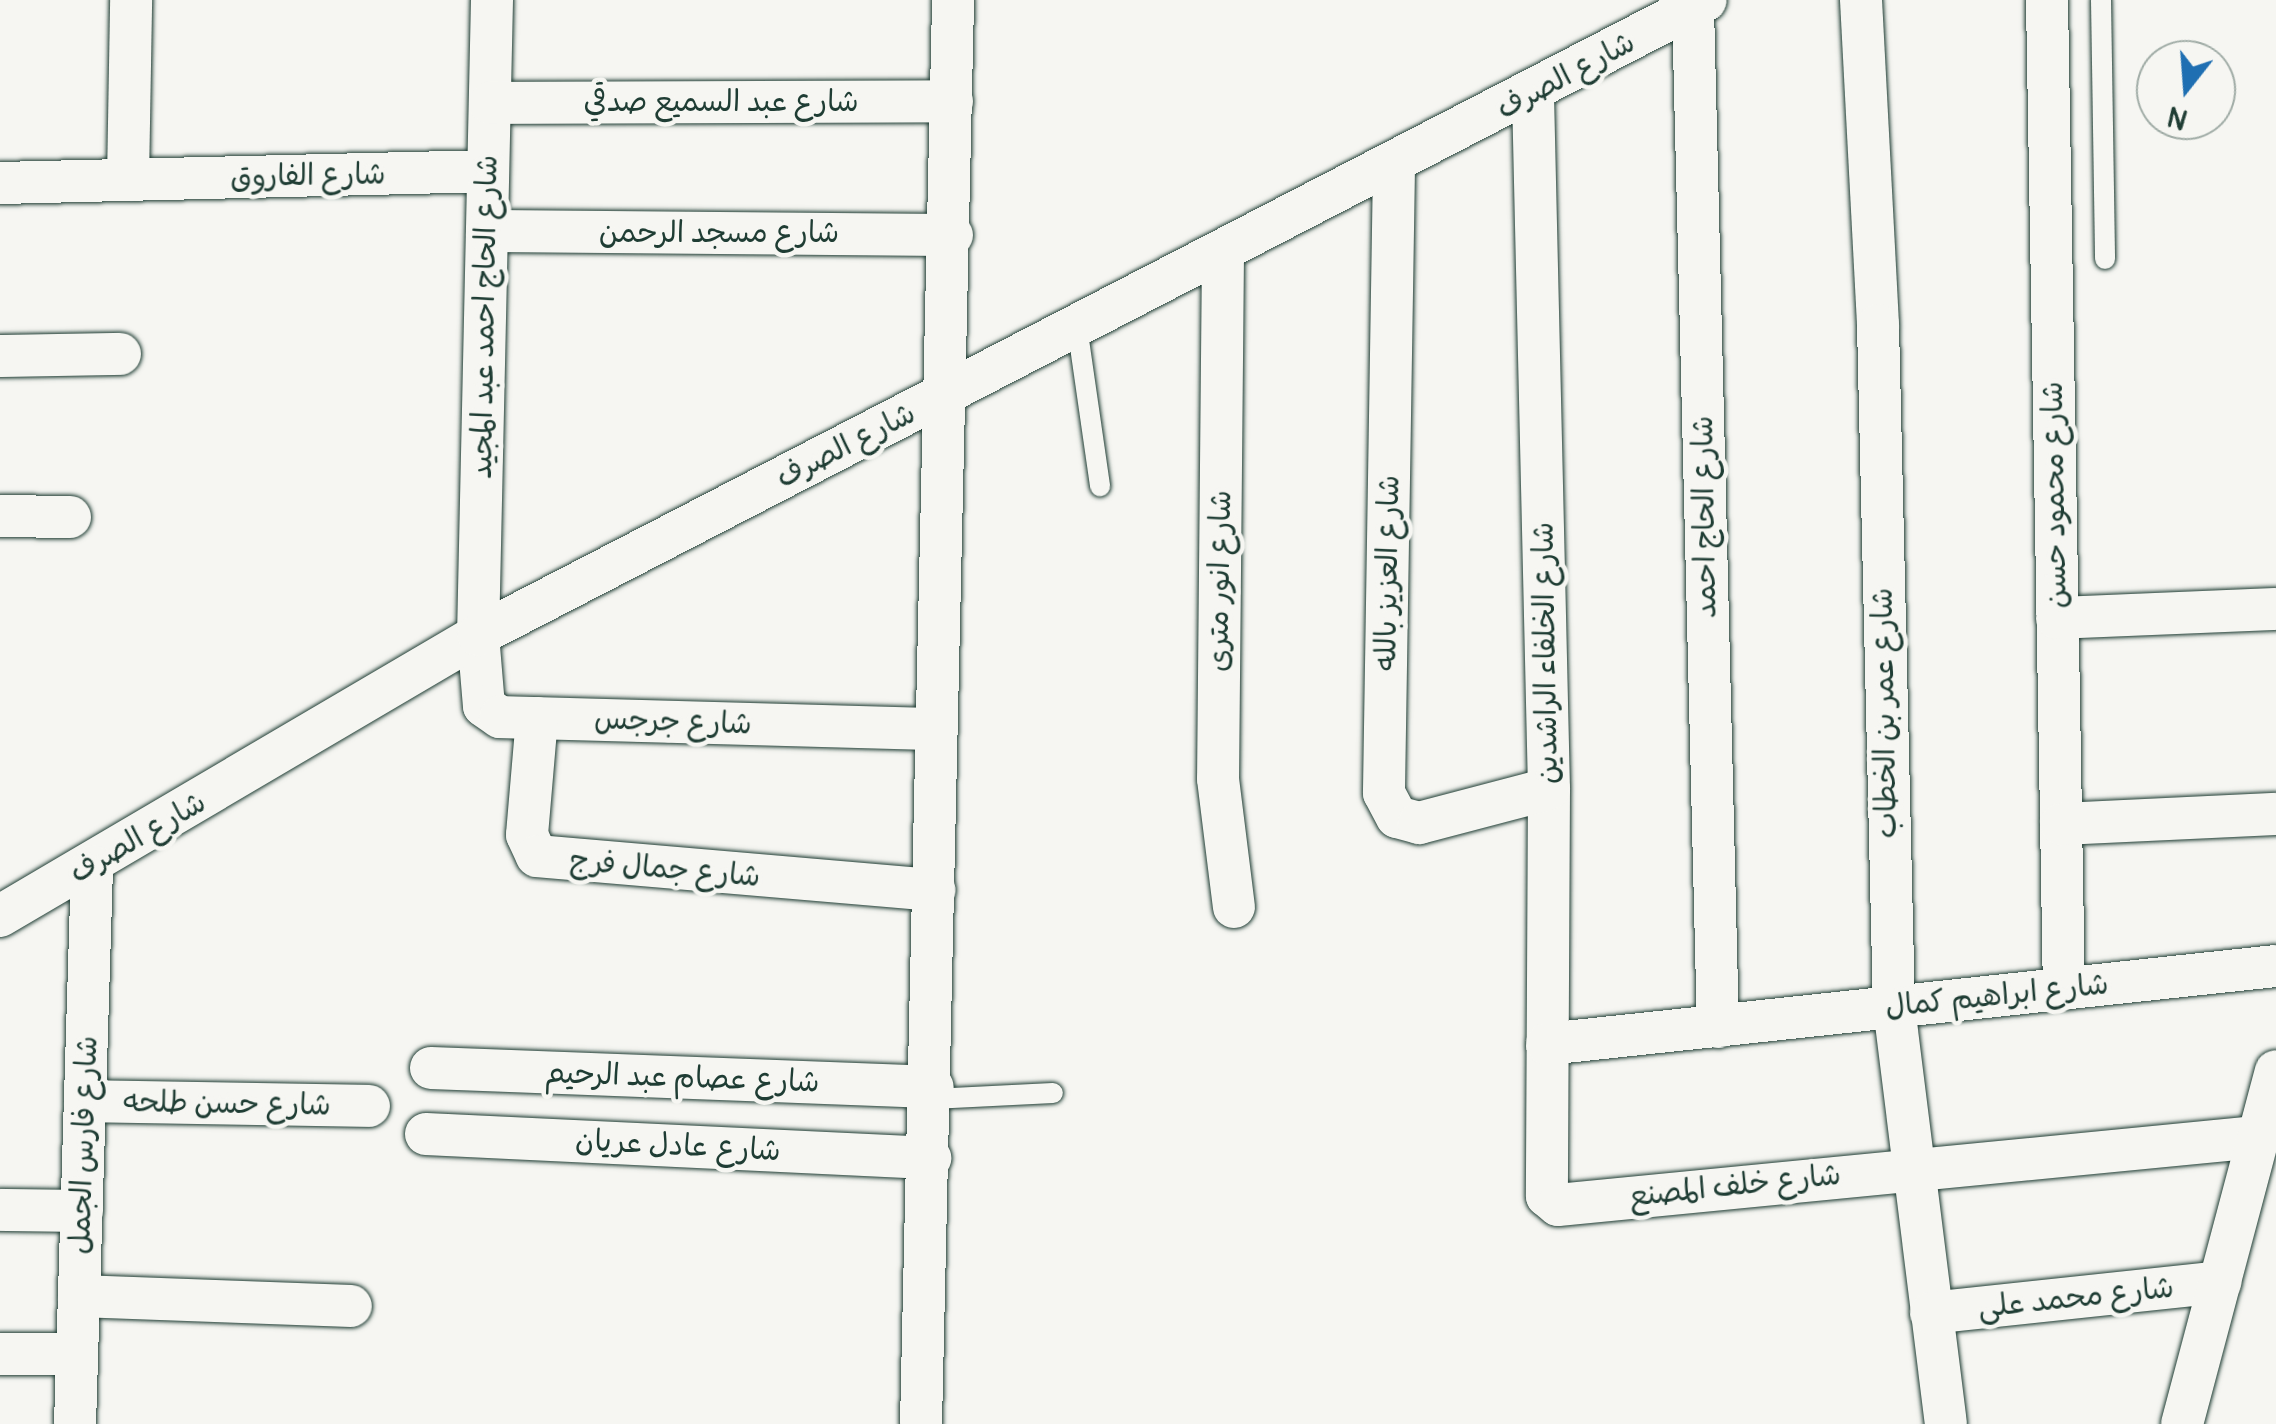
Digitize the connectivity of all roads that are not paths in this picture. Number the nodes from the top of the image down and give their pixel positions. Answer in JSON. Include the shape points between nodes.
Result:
{"nodes":[{"id":1,"x":132,"y":0,"type":"edge"},
{"id":2,"x":492,"y":0,"type":"edge"},
{"id":3,"x":954,"y":0,"type":"edge"},
{"id":4,"x":1861,"y":0,"type":"edge"},
{"id":5,"x":2046,"y":0,"type":"edge"},
{"id":6,"x":2101,"y":0,"type":"edge"},
{"id":7,"x":1699,"y":4,"type":"edge"},
{"id":8,"x":1532,"y":95,"type":"junction"},
{"id":9,"x":952,"y":101,"type":"junction"},
{"id":10,"x":490,"y":103,"type":"junction"},
{"id":11,"x":1394,"y":166,"type":"junction"},
{"id":12,"x":488,"y":171,"type":"junction"},
{"id":13,"x":128,"y":180,"type":"junction"},
{"id":14,"x":0,"y":182,"type":"edge"},
{"id":15,"x":487,"y":231,"type":"junction"},
{"id":16,"x":952,"y":235,"type":"junction"},
{"id":17,"x":1224,"y":253,"type":"junction"},
{"id":18,"x":2105,"y":259,"type":"dead end"},
{"id":19,"x":1077,"y":326,"type":"junction"},
{"id":20,"x":120,"y":354,"type":"dead end"},
{"id":21,"x":0,"y":356,"type":"edge"},
{"id":22,"x":948,"y":395,"type":"junction"},
{"id":23,"x":1100,"y":486,"type":"dead end"},
{"id":24,"x":0,"y":516,"type":"edge"},
{"id":25,"x":70,"y":517,"type":"dead end"},
{"id":26,"x":2276,"y":609,"type":"edge"},
{"id":27,"x":2056,"y":618,"type":"junction"},
{"id":28,"x":478,"y":635,"type":"junction"},
{"id":29,"x":536,"y":718,"type":"junction"},
{"id":30,"x":938,"y":729,"type":"junction"},
{"id":31,"x":1550,"y":789,"type":"junction"},
{"id":32,"x":2276,"y":814,"type":"edge"},
{"id":33,"x":2061,"y":824,"type":"junction"},
{"id":34,"x":92,"y":866,"type":"junction"},
{"id":35,"x":935,"y":890,"type":"junction"},
{"id":36,"x":1234,"y":907,"type":"dead end"},
{"id":37,"x":0,"y":916,"type":"edge"},
{"id":38,"x":2276,"y":966,"type":"edge"},
{"id":39,"x":2064,"y":989,"type":"junction"},
{"id":40,"x":1894,"y":1008,"type":"junction"},
{"id":41,"x":1718,"y":1026,"type":"junction"},
{"id":42,"x":1548,"y":1044,"type":"junction"},
{"id":43,"x":431,"y":1068,"type":"dead end"},
{"id":44,"x":2276,"y":1071,"type":"edge"},
{"id":45,"x":932,"y":1093,"type":"junction"},
{"id":46,"x":1053,"y":1093,"type":"dead end"},
{"id":47,"x":86,"y":1101,"type":"junction"},
{"id":48,"x":369,"y":1106,"type":"dead end"},
{"id":49,"x":426,"y":1134,"type":"dead end"},
{"id":50,"x":2257,"y":1137,"type":"junction"},
{"id":51,"x":930,"y":1158,"type":"junction"},
{"id":52,"x":1913,"y":1167,"type":"junction"},
{"id":53,"x":1558,"y":1205,"type":"joint"},
{"id":54,"x":0,"y":1210,"type":"edge"},
{"id":55,"x":82,"y":1211,"type":"junction"},
{"id":56,"x":2220,"y":1282,"type":"junction"},
{"id":57,"x":79,"y":1296,"type":"junction"},
{"id":58,"x":351,"y":1306,"type":"dead end"},
{"id":59,"x":1931,"y":1313,"type":"junction"},
{"id":60,"x":0,"y":1354,"type":"edge"},
{"id":61,"x":77,"y":1354,"type":"junction"},
{"id":62,"x":75,"y":1424,"type":"edge"},
{"id":63,"x":921,"y":1424,"type":"edge"},
{"id":64,"x":1946,"y":1424,"type":"edge"},
{"id":65,"x":2182,"y":1424,"type":"edge"}],
"edges":[{"from":1,"to":13,"type":"street"},
{"from":2,"to":10,"type":"street","name":"شارع الحاج احمد عبد المجيد"},
{"from":3,"to":9,"type":"street"},
{"from":4,"to":40,"type":"street","name":"شارع عمر بن الخطاب","via":[[1878,325]]},
{"from":5,"to":27,"type":"street","name":"شارع محمود حسن"},
{"from":6,"to":18,"type":"lane"},
{"from":7,"to":8,"type":"street","name":"شارع الصرف"},
{"from":7,"to":41,"type":"street","name":"شارع الحاج احمد"},
{"from":8,"to":11,"type":"street","name":"شارع الصرف"},
{"from":8,"to":31,"type":"street","name":"شارع الخلفاء الراشدين"},
{"from":9,"to":10,"type":"street","name":"شارع عبد السميع صدقي"},
{"from":9,"to":16,"type":"street"},
{"from":10,"to":12,"type":"street","name":"شارع الحاج احمد عبد المجيد"},
{"from":11,"to":17,"type":"street","name":"شارع الصرف"},
{"from":11,"to":31,"type":"street","name":"شارع العزيز بالله","via":[[1384,793],[1397,817],[1419,823]]},
{"from":12,"to":13,"type":"street","name":"شارع الفاروق"},
{"from":12,"to":15,"type":"street","name":"شارع الحاج احمد عبد المجيد"},
{"from":13,"to":14,"type":"street","name":"شارع الفاروق"},
{"from":15,"to":16,"type":"street","name":"شارع مسجد الرحمن"},
{"from":15,"to":28,"type":"street","name":"شارع الحاج احمد عبد المجيد"},
{"from":16,"to":22,"type":"street"},
{"from":17,"to":19,"type":"street","name":"شارع الصرف"},
{"from":17,"to":36,"type":"street","name":"شارع انور مترى","via":[[1218,780]]},
{"from":19,"to":22,"type":"street","name":"شارع الصرف"},
{"from":19,"to":23,"type":"lane"},
{"from":20,"to":21,"type":"street"},
{"from":22,"to":28,"type":"street","name":"شارع الصرف"},
{"from":22,"to":30,"type":"street"},
{"from":24,"to":25,"type":"street"},
{"from":26,"to":27,"type":"street"},
{"from":27,"to":33,"type":"street","name":"شارع محمود حسن"},
{"from":28,"to":29,"type":"street","name":"شارع جرجس","via":[[484,706],[493,715]]},
{"from":28,"to":34,"type":"street","name":"شارع الصرف"},
{"from":29,"to":30,"type":"street","name":"شارع جرجس"},
{"from":29,"to":35,"type":"street","name":"شارع جمال فرج","via":[[527,835],[537,856]]},
{"from":30,"to":35,"type":"street"},
{"from":31,"to":42,"type":"street","name":"شارع الخلفاء الراشدين"},
{"from":32,"to":33,"type":"street"},
{"from":33,"to":39,"type":"street","name":"شارع محمود حسن"},
{"from":34,"to":37,"type":"street","name":"شارع الصرف"},
{"from":34,"to":47,"type":"street","name":"شارع فارس الجمل"},
{"from":35,"to":45,"type":"street"},
{"from":38,"to":39,"type":"street","name":"شارع ابراهيم كمال"},
{"from":39,"to":40,"type":"street","name":"شارع ابراهيم كمال"},
{"from":40,"to":41,"type":"street","name":"شارع ابراهيم كمال"},
{"from":40,"to":52,"type":"street","name":"شارع عمر بن الخطاب"},
{"from":41,"to":42,"type":"street","name":"شارع ابراهيم كمال"},
{"from":42,"to":53,"type":"street","name":"شارع الخلفاء الراشدين","via":[[1546,1189]]},
{"from":43,"to":45,"type":"street","name":"شارع عصام عبد الرحيم"},
{"from":44,"to":50,"type":"street"},
{"from":45,"to":46,"type":"lane"},
{"from":45,"to":51,"type":"street"},
{"from":47,"to":48,"type":"street","name":"شارع حسن طلحه"},
{"from":47,"to":55,"type":"street","name":"شارع فارس الجمل"},
{"from":49,"to":51,"type":"street","name":"شارع عادل عريان"},
{"from":50,"to":52,"type":"street","name":"شارع خلف المصنع"},
{"from":50,"to":56,"type":"street"},
{"from":51,"to":63,"type":"street"},
{"from":52,"to":53,"type":"street","name":"شارع خلف المصنع"},
{"from":52,"to":59,"type":"street","name":"شارع عمر بن الخطاب"},
{"from":54,"to":55,"type":"street"},
{"from":55,"to":57,"type":"street","name":"شارع فارس الجمل"},
{"from":56,"to":59,"type":"street","name":"شارع محمد على"},
{"from":56,"to":65,"type":"street"},
{"from":57,"to":58,"type":"street"},
{"from":57,"to":61,"type":"street","name":"شارع فارس الجمل"},
{"from":59,"to":64,"type":"street","name":"شارع عمر بن الخطاب"},
{"from":60,"to":61,"type":"street"},
{"from":61,"to":62,"type":"street","name":"شارع فارس الجمل"}]}
